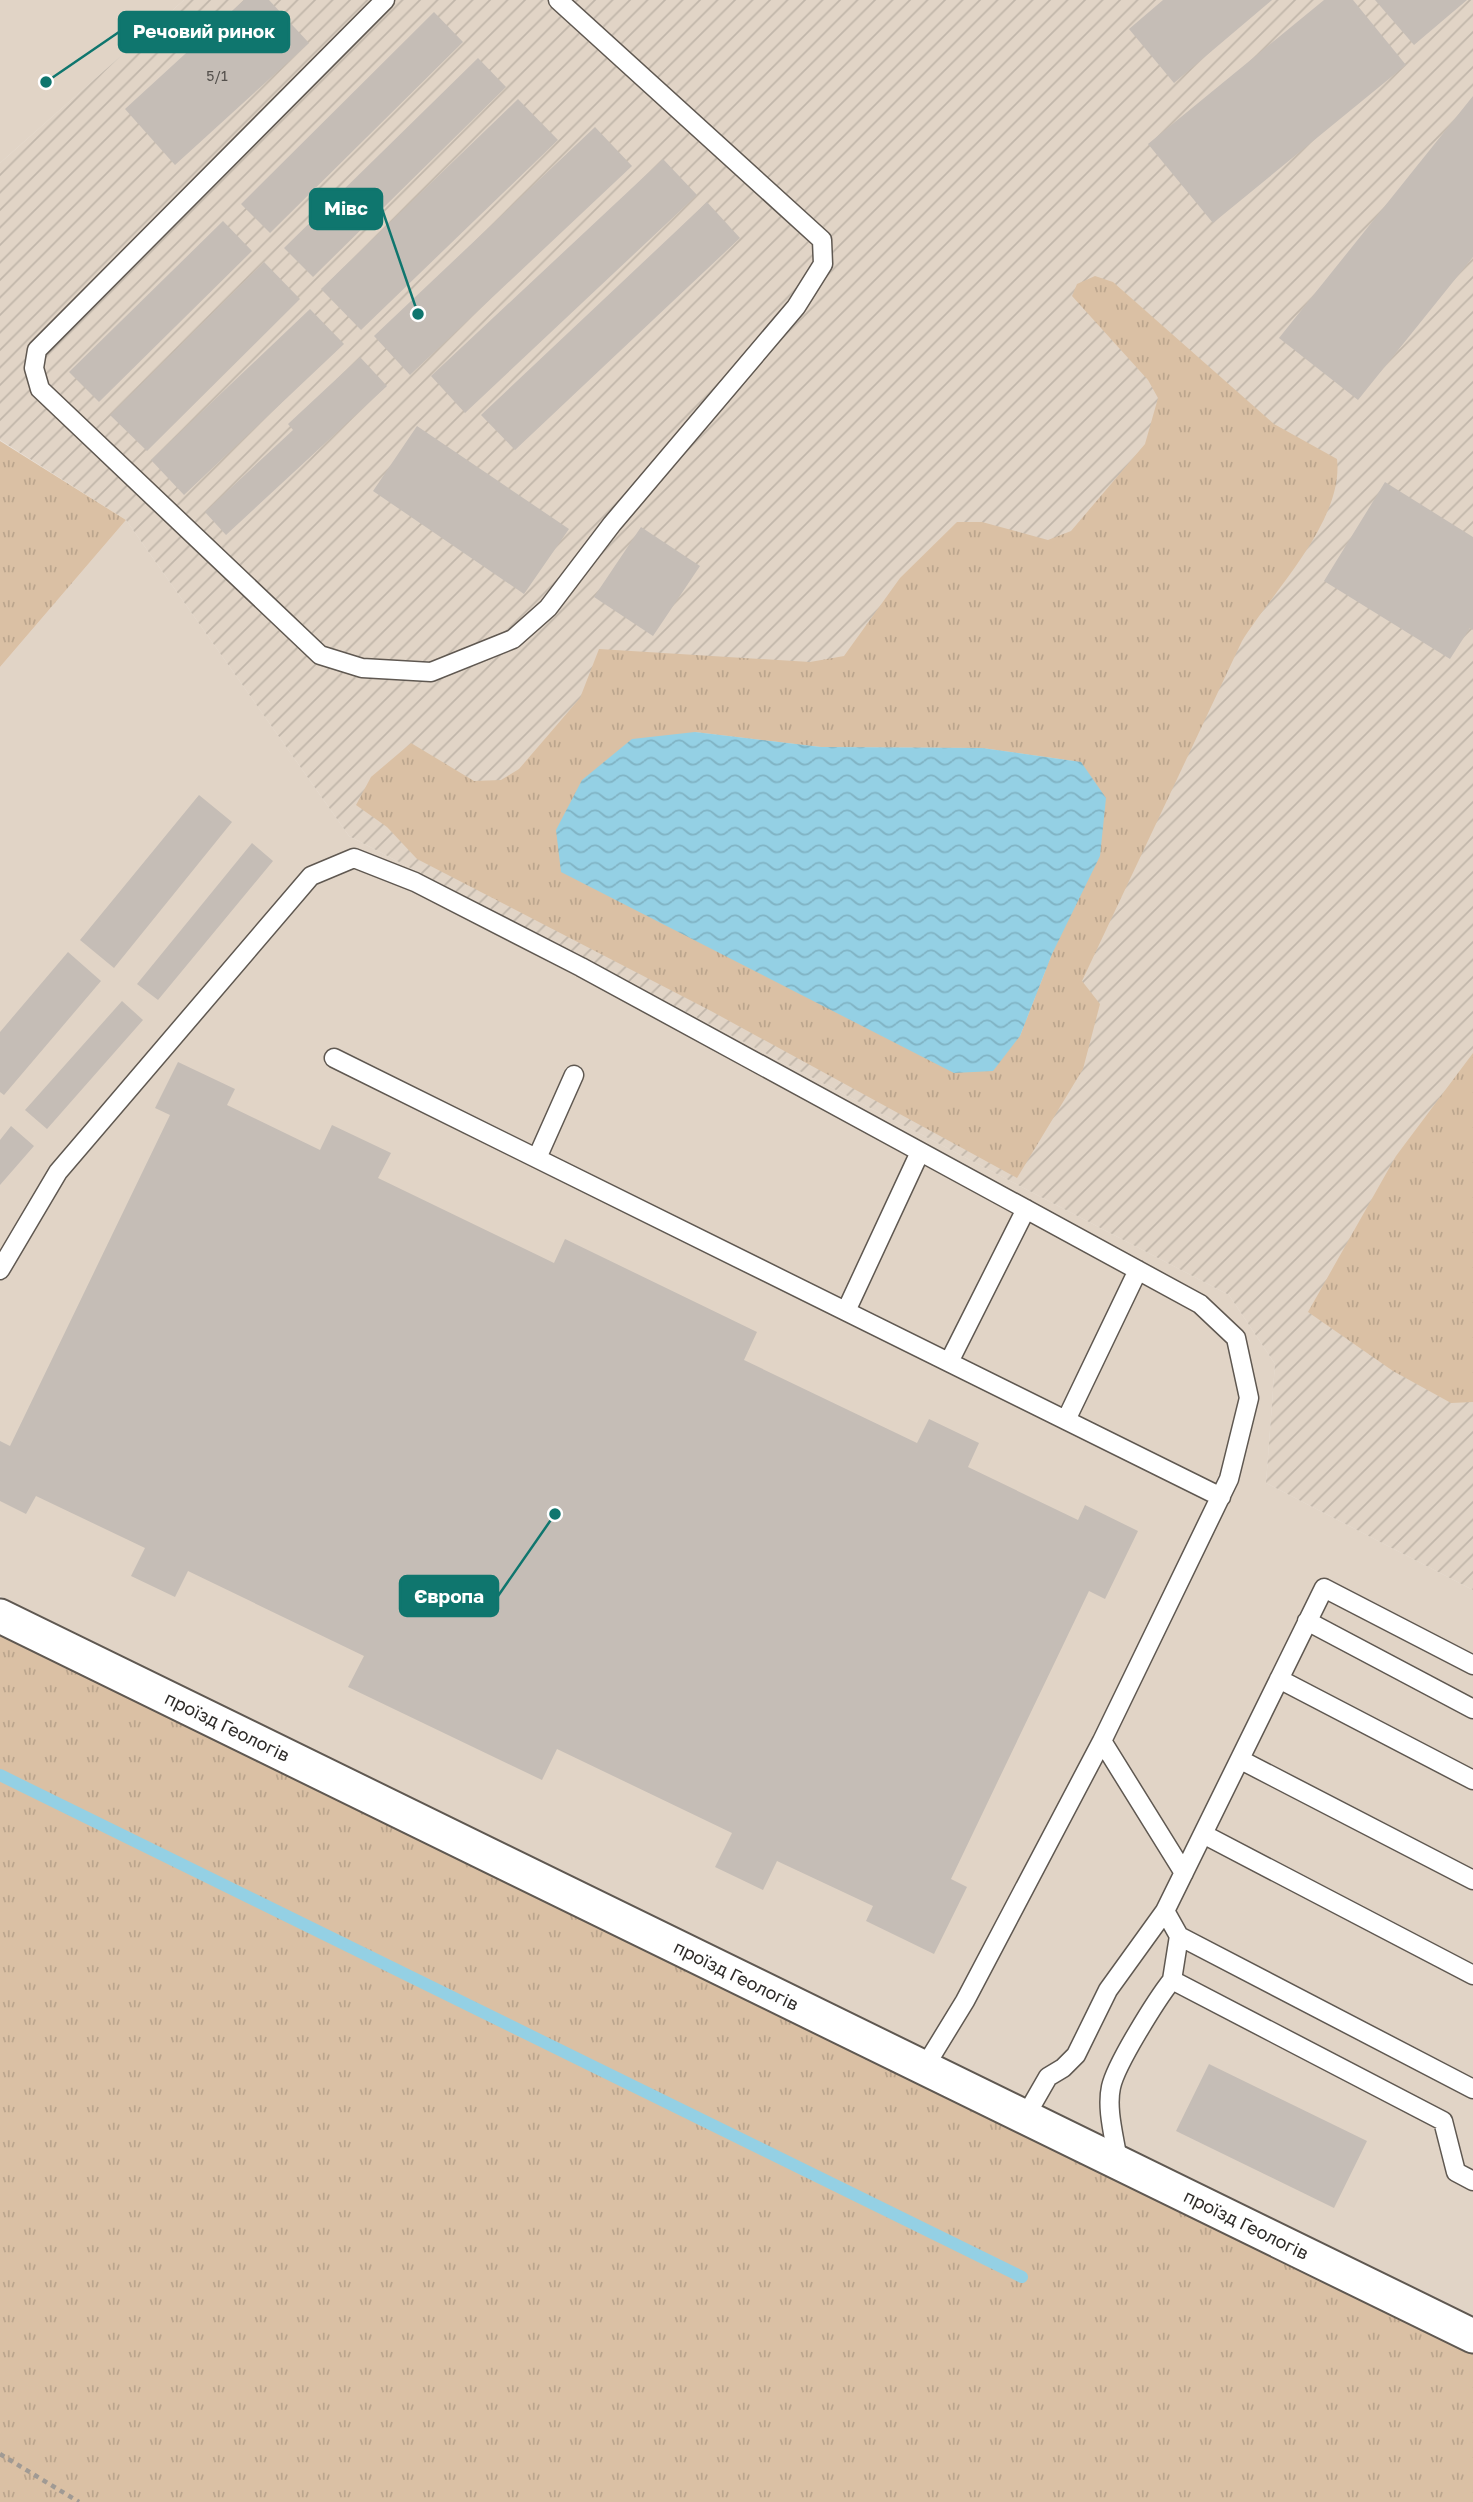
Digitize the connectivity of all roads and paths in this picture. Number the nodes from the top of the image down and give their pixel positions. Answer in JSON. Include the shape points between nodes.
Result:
{"nodes":[{"id":1,"x":385,"y":0,"type":"edge"},
{"id":2,"x":558,"y":0,"type":"edge"},
{"id":3,"x":334,"y":1058,"type":"dead end"},
{"id":4,"x":574,"y":1075,"type":"dead end"},
{"id":5,"x":920,"y":1152,"type":"junction"},
{"id":6,"x":537,"y":1158,"type":"junction"},
{"id":7,"x":1026,"y":1209,"type":"junction"},
{"id":8,"x":0,"y":1270,"type":"edge"},
{"id":9,"x":1138,"y":1270,"type":"junction"},
{"id":10,"x":846,"y":1311,"type":"junction"},
{"id":11,"x":949,"y":1362,"type":"junction"},
{"id":12,"x":1066,"y":1420,"type":"junction"},
{"id":13,"x":1220,"y":1497,"type":"junction"},
{"id":14,"x":0,"y":1616,"type":"edge"},
{"id":15,"x":1307,"y":1621,"type":"junction"},
{"id":16,"x":1473,"y":1665,"type":"edge"},
{"id":17,"x":1279,"y":1679,"type":"junction"},
{"id":18,"x":1473,"y":1709,"type":"edge"},
{"id":19,"x":1102,"y":1741,"type":"junction"},
{"id":20,"x":1241,"y":1760,"type":"junction"},
{"id":21,"x":1473,"y":1780,"type":"edge"},
{"id":22,"x":1203,"y":1835,"type":"junction"},
{"id":23,"x":1184,"y":1873,"type":"junction"},
{"id":24,"x":1473,"y":1880,"type":"edge"},
{"id":25,"x":1165,"y":1911,"type":"junction"},
{"id":26,"x":1180,"y":1936,"type":"junction"},
{"id":27,"x":1473,"y":1975,"type":"edge"},
{"id":28,"x":1172,"y":1980,"type":"junction"},
{"id":29,"x":924,"y":2068,"type":"junction"},
{"id":30,"x":1473,"y":2089,"type":"edge"},
{"id":31,"x":1025,"y":2118,"type":"junction"},
{"id":32,"x":1118,"y":2162,"type":"junction"},
{"id":33,"x":1473,"y":2181,"type":"edge"},
{"id":34,"x":1473,"y":2336,"type":"edge"},
{"id":35,"x":0,"y":2454,"type":"edge"},
{"id":36,"x":79,"y":2502,"type":"edge"}],
"edges":[{"from":1,"to":2,"type":"lane","via":[[37,350],[34,368],[40,389],[320,655],[362,668],[430,672],[513,639],[548,608],[611,524],[796,307],[822,264],[822,240]]},
{"from":3,"to":6,"type":"lane"},
{"from":4,"to":6,"type":"lane"},
{"from":5,"to":7,"type":"lane"},
{"from":5,"to":8,"type":"lane","via":[[581,967],[415,882],[354,859],[311,876],[58,1172]]},
{"from":5,"to":10,"type":"lane"},
{"from":6,"to":10,"type":"lane"},
{"from":7,"to":9,"type":"lane"},
{"from":7,"to":11,"type":"lane"},
{"from":9,"to":12,"type":"lane"},
{"from":9,"to":13,"type":"lane","via":[[1200,1304],[1236,1338],[1249,1398],[1229,1479]]},
{"from":10,"to":11,"type":"lane"},
{"from":11,"to":12,"type":"lane"},
{"from":12,"to":13,"type":"lane"},
{"from":13,"to":19,"type":"lane"},
{"from":14,"to":29,"type":"street","name":"проїзд Геологів"},
{"from":15,"to":16,"type":"lane","via":[[1324,1588]]},
{"from":15,"to":17,"type":"lane"},
{"from":15,"to":18,"type":"lane"},
{"from":17,"to":20,"type":"lane"},
{"from":17,"to":21,"type":"lane"},
{"from":19,"to":23,"type":"lane"},
{"from":19,"to":29,"type":"lane","via":[[965,2001]]},
{"from":20,"to":22,"type":"lane"},
{"from":20,"to":24,"type":"lane"},
{"from":22,"to":23,"type":"lane"},
{"from":22,"to":27,"type":"lane"},
{"from":23,"to":25,"type":"lane"},
{"from":25,"to":26,"type":"lane"},
{"from":25,"to":31,"type":"lane","via":[[1108,1990],[1076,2055],[1048,2077]]},
{"from":26,"to":28,"type":"lane"},
{"from":26,"to":30,"type":"lane"},
{"from":28,"to":32,"type":"lane","via":[[1111,2085]]},
{"from":28,"to":33,"type":"lane","via":[[1444,2121],[1457,2172]]},
{"from":29,"to":31,"type":"street","name":"проїзд Геологів"},
{"from":31,"to":32,"type":"street","name":"проїзд Геологів"},
{"from":32,"to":34,"type":"street","name":"проїзд Геологів"},
{"from":35,"to":36,"type":"path"}]}
